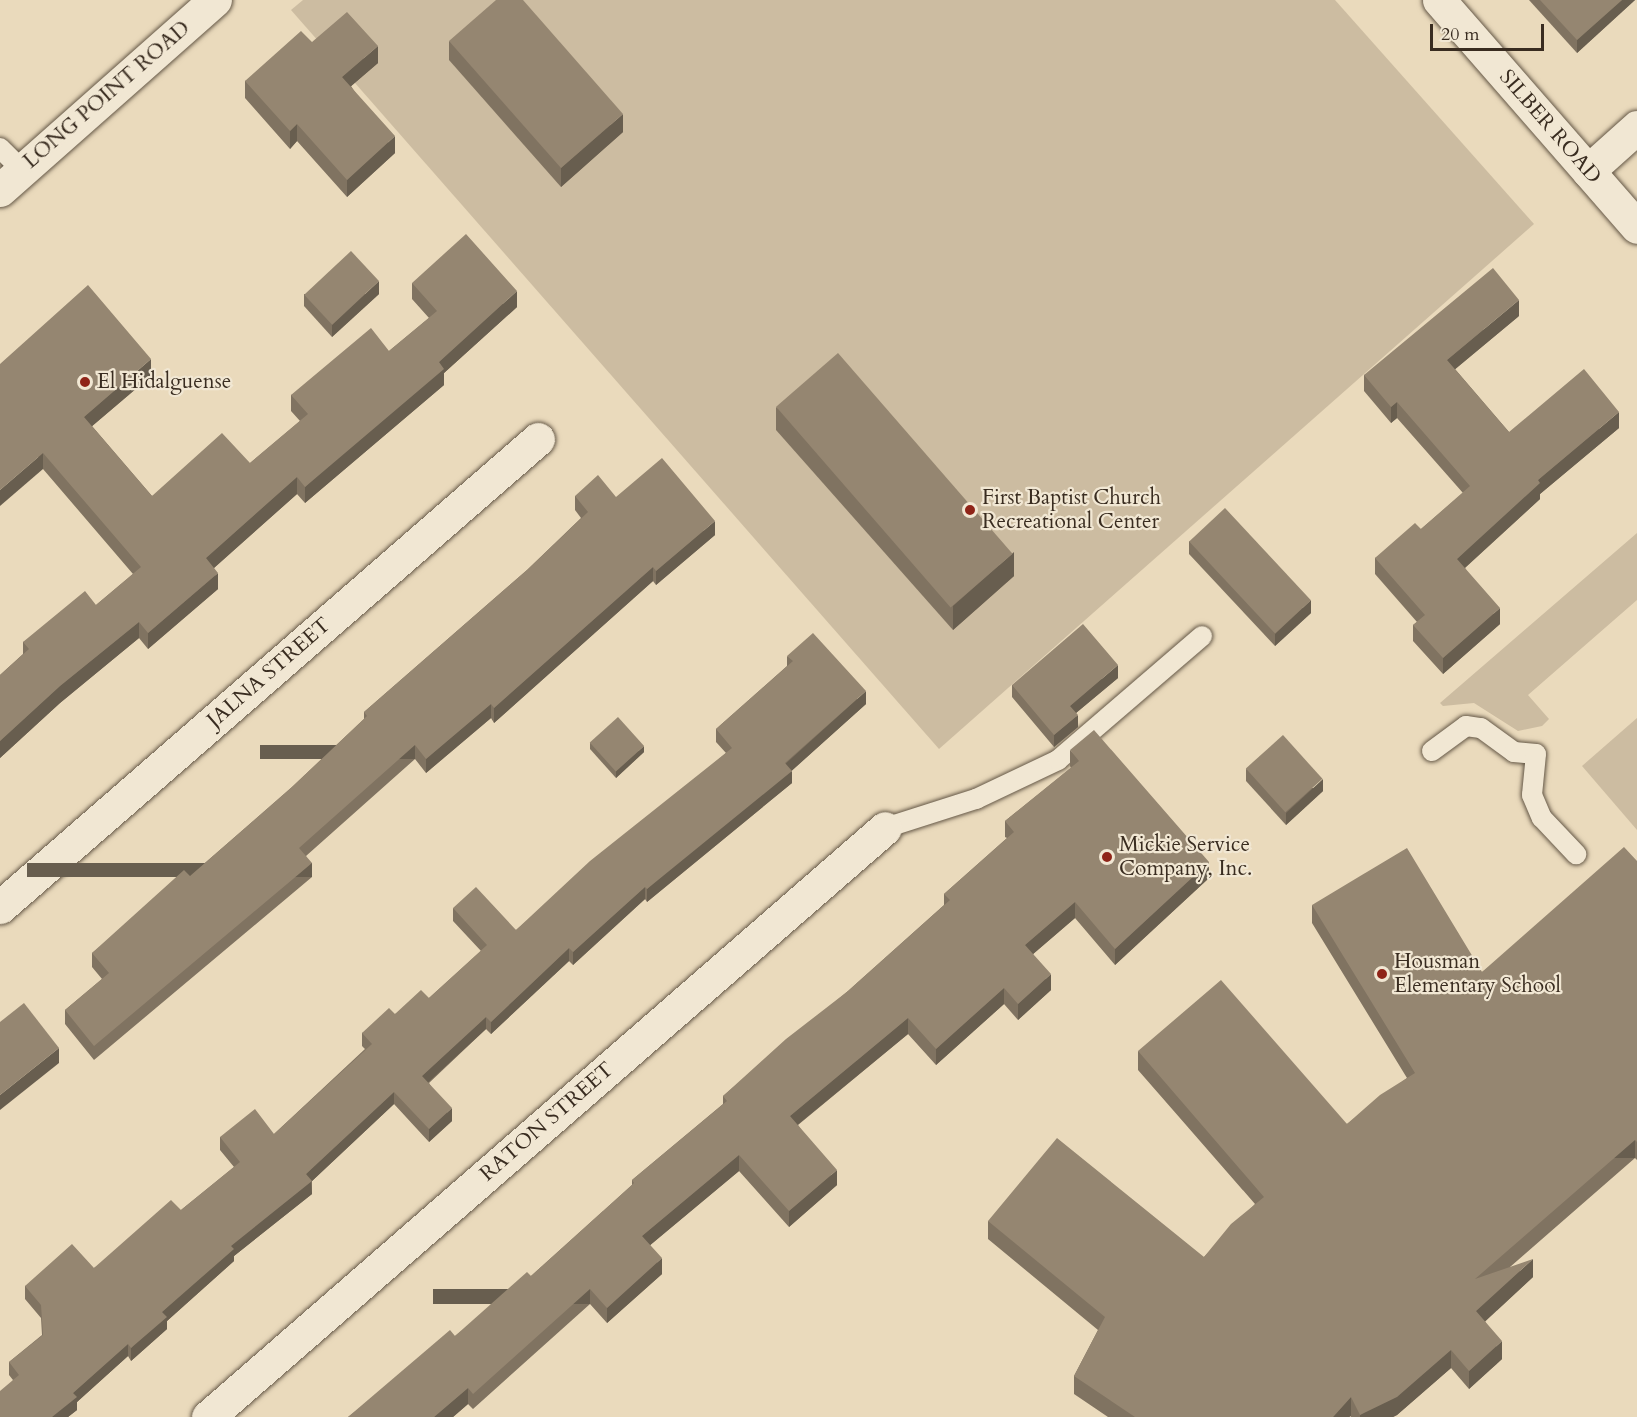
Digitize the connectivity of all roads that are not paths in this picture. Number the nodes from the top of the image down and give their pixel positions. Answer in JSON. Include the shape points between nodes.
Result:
{"nodes":[{"id":1,"x":215,"y":0,"type":"edge"},
{"id":2,"x":1439,"y":0,"type":"edge"},
{"id":3,"x":1637,"y":127,"type":"edge"},
{"id":4,"x":7,"y":169,"type":"edge"},
{"id":5,"x":1588,"y":171,"type":"junction"},
{"id":6,"x":1637,"y":227,"type":"edge"},
{"id":7,"x":538,"y":439,"type":"dead end"},
{"id":8,"x":1202,"y":636,"type":"dead end"},
{"id":9,"x":1432,"y":751,"type":"dead end"},
{"id":10,"x":885,"y":828,"type":"joint"},
{"id":11,"x":1576,"y":854,"type":"dead end"},
{"id":12,"x":0,"y":907,"type":"edge"},
{"id":13,"x":208,"y":1417,"type":"edge"}],
"edges":[{"from":1,"to":4,"type":"street","name":"LONG POINT ROAD"},
{"from":2,"to":5,"type":"street","name":"SILBER ROAD"},
{"from":3,"to":5,"type":"street"},
{"from":5,"to":6,"type":"street","name":"SILBER ROAD"},
{"from":7,"to":12,"type":"street","name":"JALNA STREET"},
{"from":8,"to":10,"type":"lane","via":[[1058,760],[976,799]]},
{"from":9,"to":11,"type":"lane","via":[[1466,726],[1480,728],[1514,752],[1536,754],[1532,795],[1542,818]]},
{"from":10,"to":13,"type":"street","name":"RATON STREET"}]}
